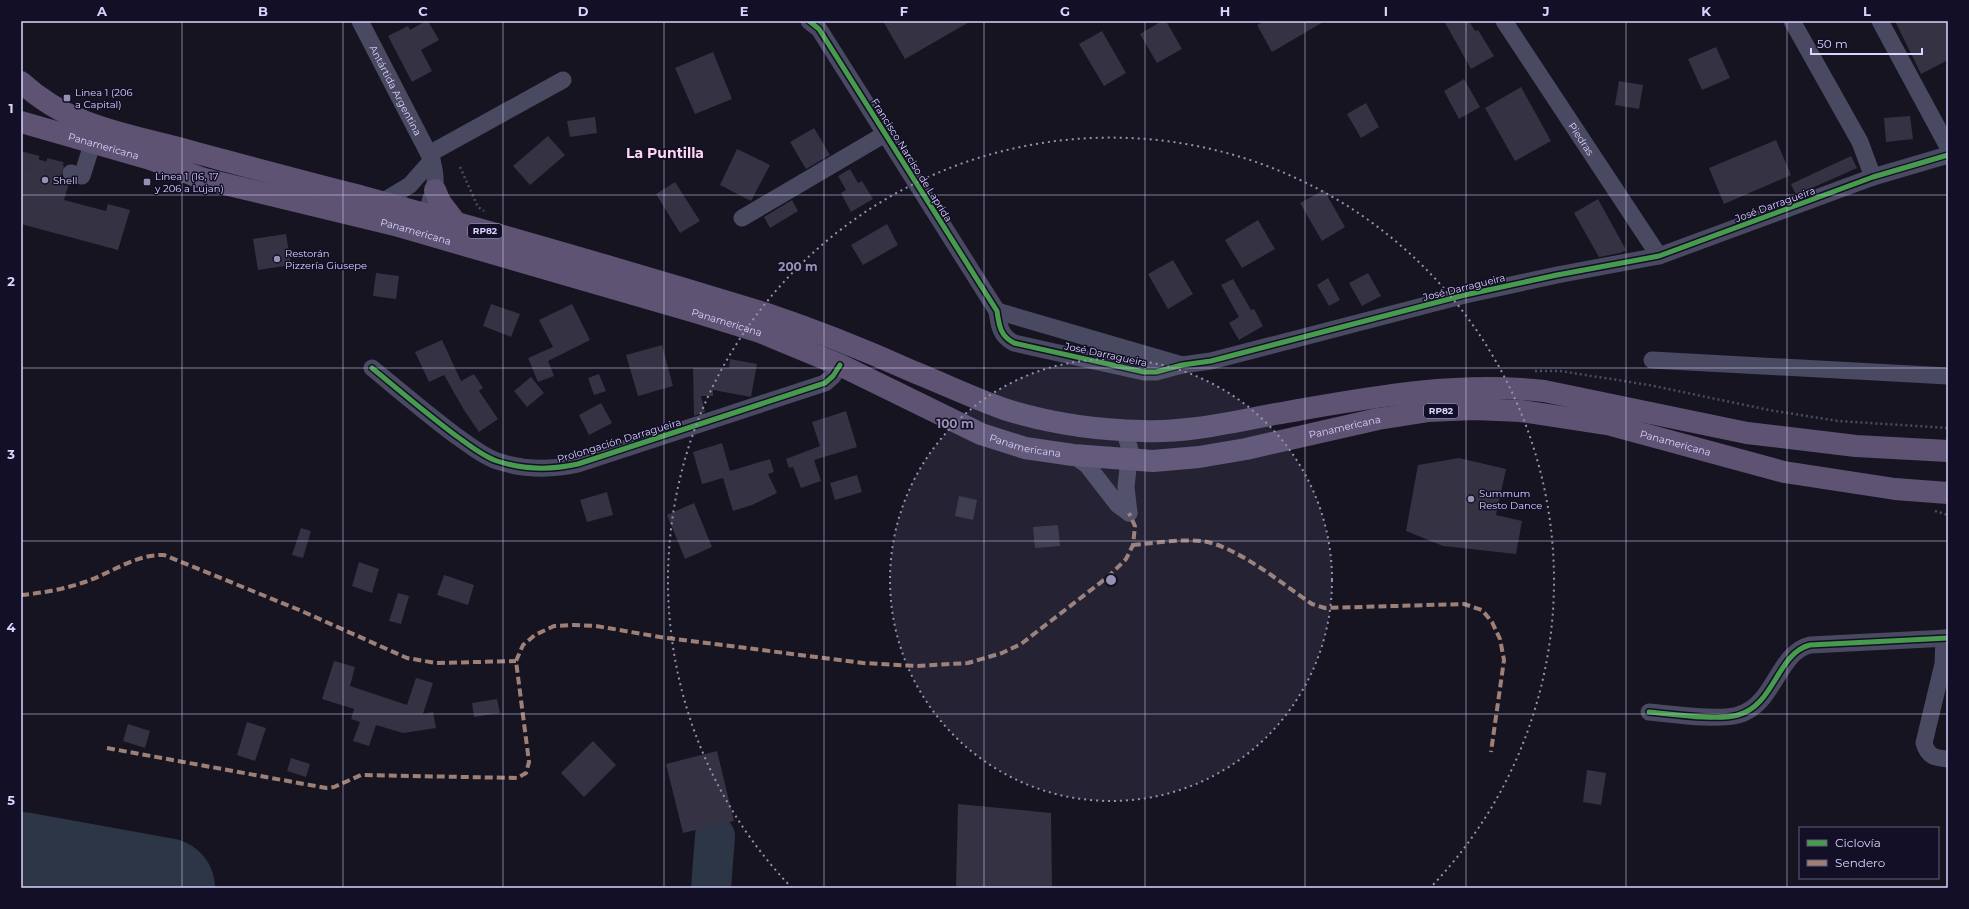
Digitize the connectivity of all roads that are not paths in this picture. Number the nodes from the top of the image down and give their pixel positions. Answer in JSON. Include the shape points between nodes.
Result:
{"nodes":[{"id":1,"x":360,"y":21,"type":"edge"},
{"id":2,"x":809,"y":21,"type":"edge"},
{"id":3,"x":1504,"y":21,"type":"edge"},
{"id":4,"x":1792,"y":21,"type":"edge"},
{"id":5,"x":1880,"y":21,"type":"edge"},
{"id":6,"x":562,"y":80,"type":"dead end"},
{"id":7,"x":21,"y":82,"type":"edge"},
{"id":8,"x":21,"y":122,"type":"edge"},
{"id":9,"x":885,"y":134,"type":"junction"},
{"id":10,"x":95,"y":135,"type":"junction"},
{"id":11,"x":1948,"y":147,"type":"edge"},
{"id":12,"x":1948,"y":155,"type":"edge"},
{"id":13,"x":431,"y":157,"type":"junction"},
{"id":14,"x":71,"y":173,"type":"tunnel mouth"},
{"id":15,"x":1873,"y":177,"type":"junction"},
{"id":16,"x":435,"y":190,"type":"junction"},
{"id":17,"x":382,"y":202,"type":"junction"},
{"id":18,"x":420,"y":214,"type":"junction"},
{"id":19,"x":742,"y":218,"type":"dead end"},
{"id":20,"x":456,"y":223,"type":"junction"},
{"id":21,"x":394,"y":225,"type":"junction"},
{"id":22,"x":1659,"y":256,"type":"junction"},
{"id":23,"x":997,"y":311,"type":"junction"},
{"id":24,"x":1652,"y":360,"type":"dead end"},
{"id":25,"x":840,"y":365,"type":"junction"},
{"id":26,"x":1182,"y":365,"type":"junction"},
{"id":27,"x":372,"y":368,"type":"dead end"},
{"id":28,"x":1948,"y":376,"type":"edge"},
{"id":29,"x":1124,"y":430,"type":"junction"},
{"id":30,"x":1948,"y":451,"type":"edge"},
{"id":31,"x":1073,"y":455,"type":"junction"},
{"id":32,"x":1130,"y":461,"type":"junction"},
{"id":33,"x":1946,"y":494,"type":"edge"},
{"id":34,"x":1946,"y":638,"type":"edge"},
{"id":35,"x":1649,"y":712,"type":"dead end"},
{"id":36,"x":1948,"y":759,"type":"edge"}],
"edges":[{"from":1,"to":13,"type":"street","name":"Antártida Argentina"},
{"from":2,"to":9,"type":"street","name":"Francisco Narciso de Laprida","via":[[819,29]]},
{"from":3,"to":22,"type":"street","name":"Piedras"},
{"from":4,"to":15,"type":"street","via":[[1860,142]]},
{"from":5,"to":11,"type":"street"},
{"from":6,"to":13,"type":"street"},
{"from":7,"to":10,"type":"main road","name":"Panamericana","number":"RP82"},
{"from":8,"to":10,"type":"main road","name":"Panamericana","number":"RP82"},
{"from":9,"to":19,"type":"street"},
{"from":9,"to":23,"type":"street","name":"Francisco Narciso de Laprida"},
{"from":10,"to":14,"type":"street","via":[[82,176]]},
{"from":10,"to":17,"type":"main road","name":"Panamericana","number":"RP82","via":[[144,138]]},
{"from":10,"to":21,"type":"main road","name":"Panamericana","number":"RP82","via":[[204,179]]},
{"from":12,"to":15,"type":"street","name":"José Darragueira"},
{"from":13,"to":16,"type":"street","name":"Antártida Argentina","via":[[436,179]]},
{"from":13,"to":17,"type":"street","via":[[410,184]]},
{"from":15,"to":22,"type":"street","name":"José Darragueira"},
{"from":16,"to":18,"type":"street","via":[[430,202]]},
{"from":16,"to":20,"type":"main road","via":[[440,202]]},
{"from":17,"to":18,"type":"main road","name":"Panamericana","number":"RP82"},
{"from":18,"to":20,"type":"main road","name":"Panamericana","number":"RP82"},
{"from":18,"to":21,"type":"street"},
{"from":20,"to":29,"type":"main road","name":"Panamericana","number":"RP82","via":[[812,329],[1005,409],[1076,426]]},
{"from":21,"to":25,"type":"main road","name":"Panamericana","number":"RP82","via":[[760,332]]},
{"from":22,"to":26,"type":"street","name":"José Darragueira","via":[[1464,295],[1211,361]]},
{"from":23,"to":26,"type":"street","name":"José Darragueira"},
{"from":23,"to":26,"type":"street","name":"José Darragueira","via":[[1001,333],[1014,343],[1144,372],[1156,372]]},
{"from":24,"to":28,"type":"street"},
{"from":25,"to":27,"type":"street","name":"Prolongación Darragueira","via":[[834,376],[825,383],[578,464],[557,468],[525,468],[496,460],[429,416]]},
{"from":25,"to":31,"type":"main road","name":"Panamericana","number":"RP82","via":[[981,434],[1025,448]]},
{"from":29,"to":30,"type":"main road","name":"Panamericana","number":"RP82","via":[[1186,429],[1432,390],[1510,387],[1544,391],[1747,434],[1856,446]]},
{"from":29,"to":32,"type":"street","via":[[1129,442]]},
{"from":31,"to":32,"type":"main road","name":"Panamericana","number":"RP82"},
{"from":31,"to":32,"type":"street","via":[[1087,465],[1118,505],[1129,513],[1126,487]]},
{"from":32,"to":33,"type":"main road","name":"Panamericana","number":"RP82","via":[[1199,457],[1429,411],[1490,409],[1607,424],[1784,472],[1862,485]]},
{"from":34,"to":35,"type":"street","via":[[1801,647],[1792,654],[1769,691],[1748,711],[1737,716]]},
{"from":34,"to":36,"type":"street","via":[[1943,664],[1924,743],[1927,752],[1935,758]]}]}
